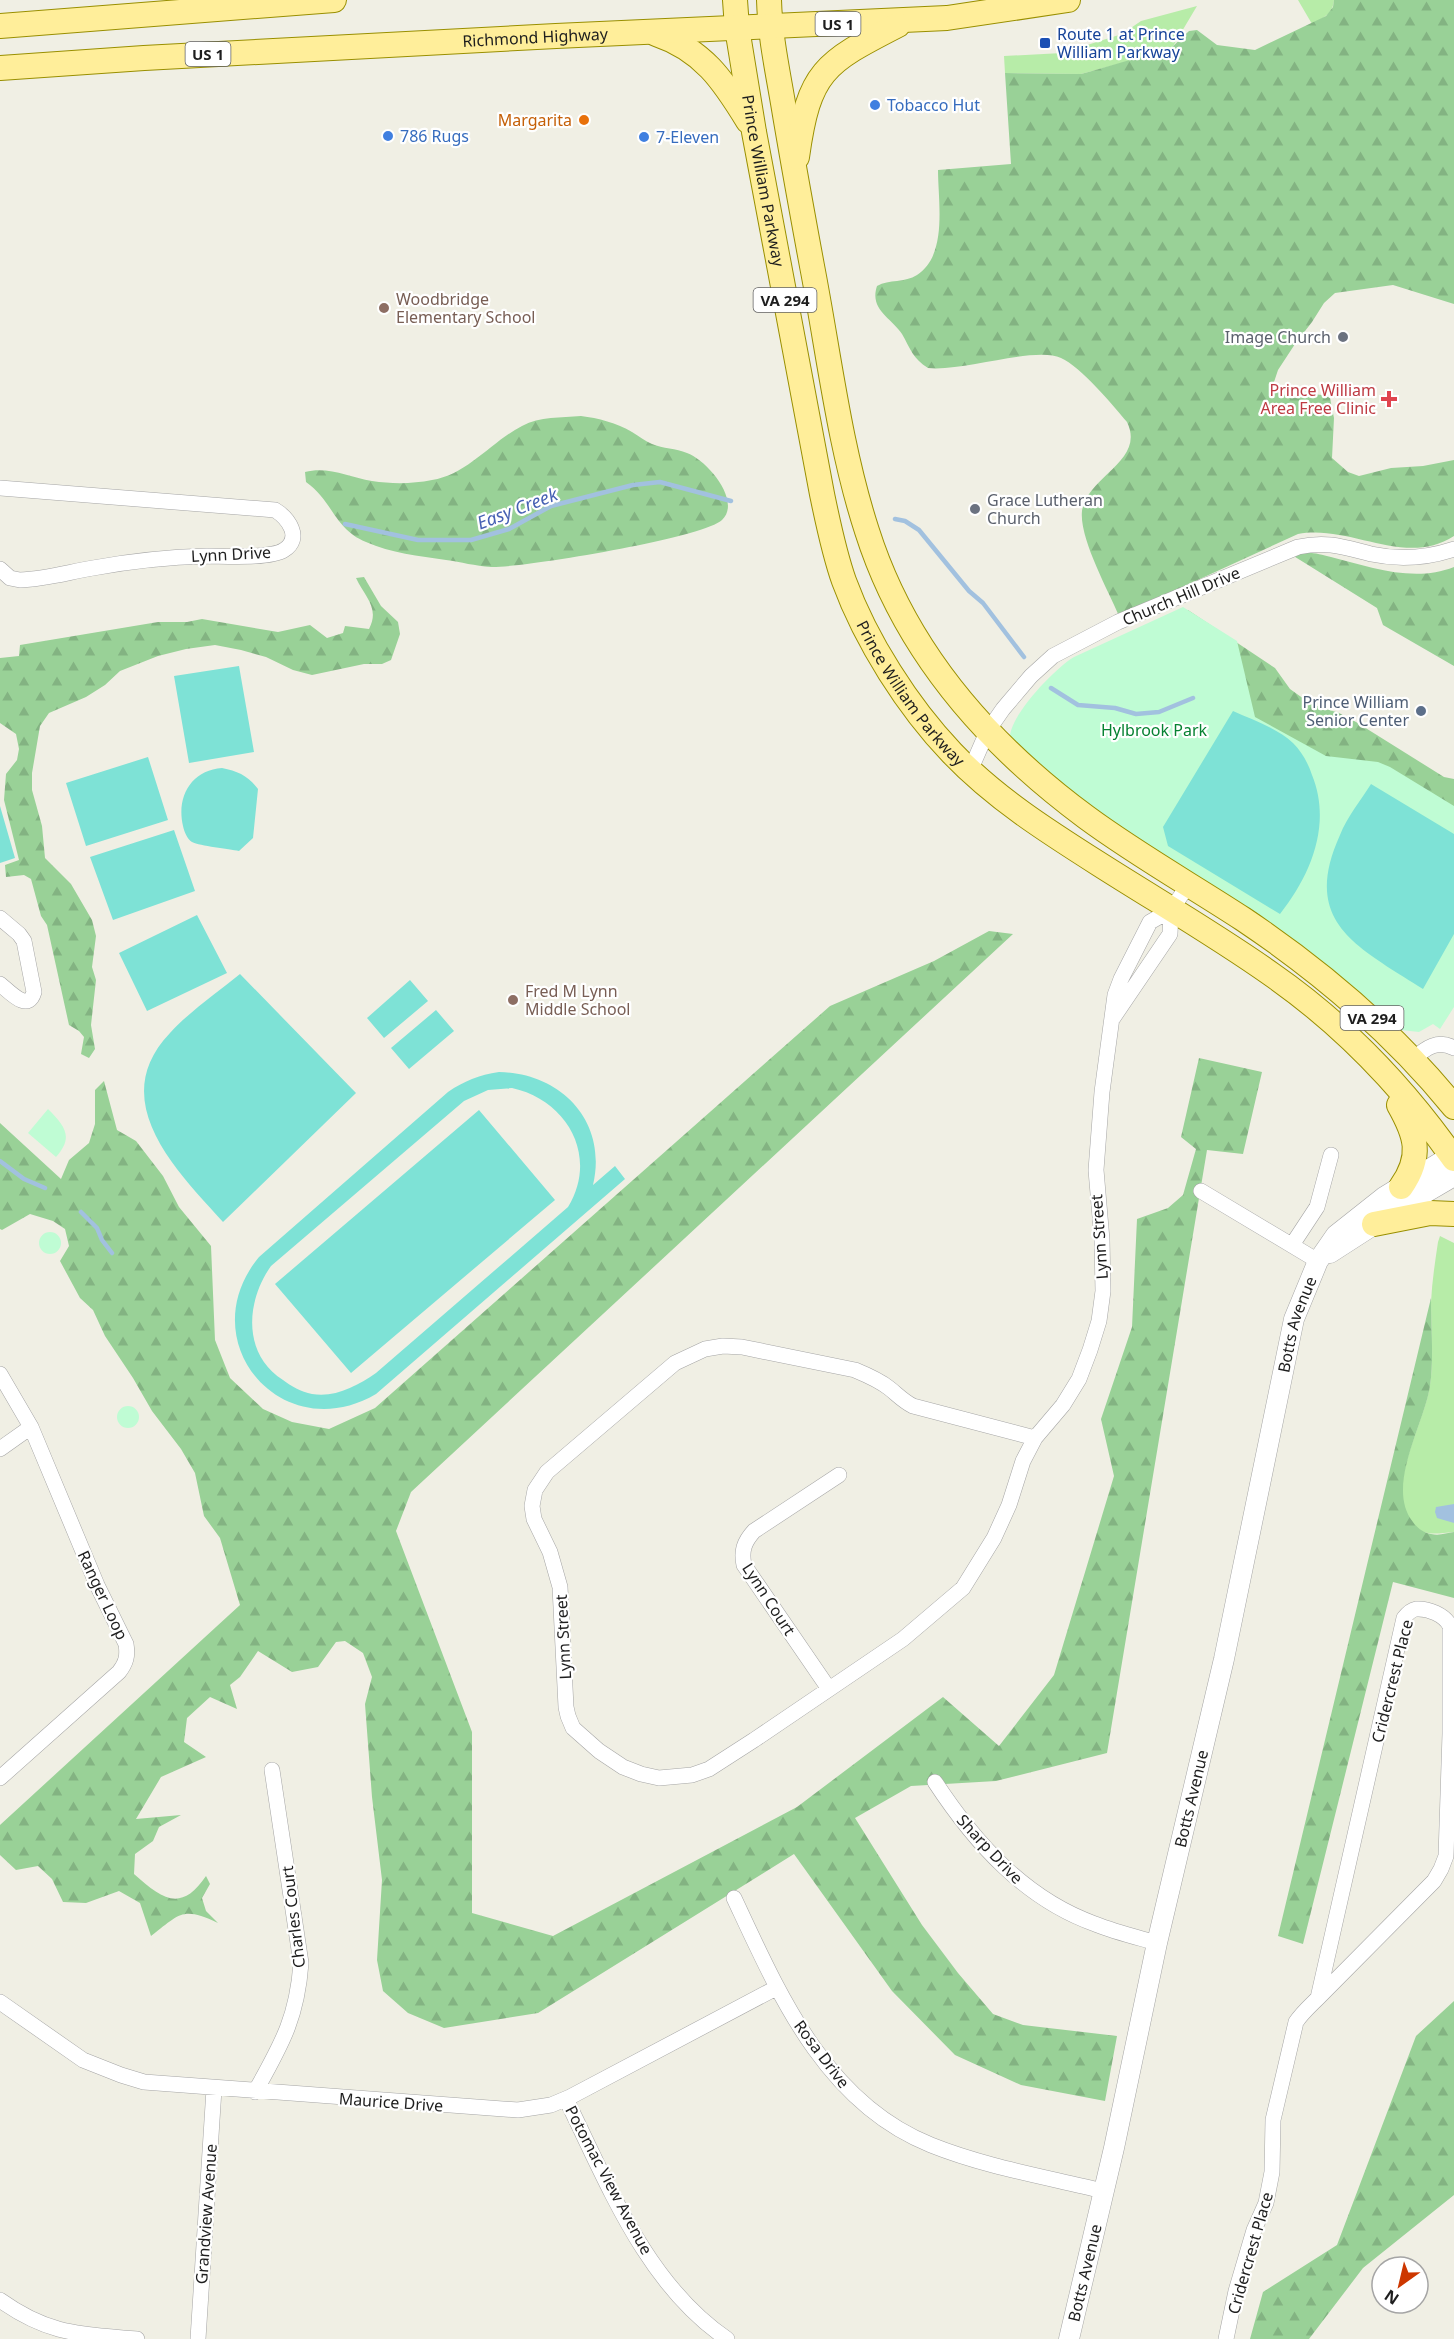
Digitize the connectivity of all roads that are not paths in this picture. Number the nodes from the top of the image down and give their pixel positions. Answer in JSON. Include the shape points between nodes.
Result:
{"nodes":[{"id":1,"x":334,"y":0,"type":"edge"},
{"id":2,"x":735,"y":0,"type":"edge"},
{"id":3,"x":769,"y":0,"type":"edge"},
{"id":4,"x":1068,"y":0,"type":"edge"},
{"id":5,"x":906,"y":21,"type":"junction"},
{"id":6,"x":0,"y":26,"type":"edge"},
{"id":7,"x":770,"y":27,"type":"junction"},
{"id":8,"x":737,"y":28,"type":"junction"},
{"id":9,"x":651,"y":32,"type":"junction"},
{"id":10,"x":0,"y":68,"type":"edge"},
{"id":11,"x":754,"y":132,"type":"junction"},
{"id":12,"x":795,"y":174,"type":"junction"},
{"id":13,"x":0,"y":488,"type":"edge"},
{"id":14,"x":873,"y":548,"type":"junction"},
{"id":15,"x":1454,"y":549,"type":"edge"},
{"id":16,"x":837,"y":561,"type":"junction"},
{"id":17,"x":0,"y":569,"type":"edge"},
{"id":18,"x":987,"y":732,"type":"junction"},
{"id":19,"x":970,"y":771,"type":"junction"},
{"id":20,"x":1189,"y":884,"type":"junction"},
{"id":21,"x":1171,"y":909,"type":"junction"},
{"id":22,"x":0,"y":918,"type":"edge"},
{"id":23,"x":0,"y":984,"type":"edge"},
{"id":24,"x":1112,"y":1019,"type":"junction"},
{"id":25,"x":1447,"y":1046,"type":"edge"},
{"id":26,"x":1413,"y":1059,"type":"junction"},
{"id":27,"x":1375,"y":1064,"type":"junction"},
{"id":28,"x":1454,"y":1107,"type":"edge"},
{"id":29,"x":1331,"y":1155,"type":"dead end"},
{"id":30,"x":1453,"y":1161,"type":"edge"},
{"id":31,"x":1401,"y":1186,"type":"junction"},
{"id":32,"x":1201,"y":1191,"type":"dead end"},
{"id":33,"x":1454,"y":1214,"type":"edge"},
{"id":34,"x":1374,"y":1224,"type":"junction"},
{"id":35,"x":1292,"y":1245,"type":"junction"},
{"id":36,"x":1318,"y":1262,"type":"junction"},
{"id":37,"x":2,"y":1380,"type":"edge"},
{"id":38,"x":32,"y":1427,"type":"junction"},
{"id":39,"x":1035,"y":1438,"type":"junction"},
{"id":40,"x":0,"y":1449,"type":"edge"},
{"id":41,"x":839,"y":1475,"type":"dead end"},
{"id":42,"x":829,"y":1689,"type":"junction"},
{"id":43,"x":272,"y":1770,"type":"dead end"},
{"id":44,"x":0,"y":1778,"type":"edge"},
{"id":45,"x":935,"y":1782,"type":"dead end"},
{"id":46,"x":734,"y":1898,"type":"dead end"},
{"id":47,"x":1157,"y":1943,"type":"junction"},
{"id":48,"x":776,"y":1988,"type":"junction"},
{"id":49,"x":1318,"y":1998,"type":"junction"},
{"id":50,"x":0,"y":2002,"type":"edge"},
{"id":51,"x":214,"y":2089,"type":"junction"},
{"id":52,"x":255,"y":2092,"type":"junction"},
{"id":53,"x":566,"y":2099,"type":"junction"},
{"id":54,"x":1103,"y":2191,"type":"junction"},
{"id":55,"x":0,"y":2300,"type":"edge"},
{"id":56,"x":137,"y":2339,"type":"edge"},
{"id":57,"x":198,"y":2339,"type":"edge"},
{"id":58,"x":727,"y":2339,"type":"edge"},
{"id":59,"x":1069,"y":2339,"type":"edge"},
{"id":60,"x":1226,"y":2339,"type":"edge"}],
"edges":[{"from":1,"to":6,"type":"main road"},
{"from":2,"to":8,"type":"main road","name":"Prince William Parkway","number":"VA 294"},
{"from":3,"to":7,"type":"main road","name":"Prince William Parkway","number":"VA 294"},
{"from":4,"to":5,"type":"main road","name":"Richmond Highway","number":"US 1","via":[[986,14]]},
{"from":5,"to":7,"type":"main road","name":"Richmond Highway","number":"US 1"},
{"from":5,"to":12,"type":"main road","via":[[847,51],[820,76],[810,95]]},
{"from":7,"to":8,"type":"main road","name":"Richmond Highway","number":"US 1"},
{"from":7,"to":12,"type":"main road","name":"Prince William Parkway","number":"VA 294"},
{"from":8,"to":9,"type":"main road","name":"Richmond Highway","number":"US 1"},
{"from":8,"to":11,"type":"main road","name":"Prince William Parkway","number":"VA 294"},
{"from":9,"to":10,"type":"main road","name":"Richmond Highway","number":"US 1"},
{"from":9,"to":11,"type":"main road","via":[[683,46],[706,62]]},
{"from":11,"to":16,"type":"main road","name":"Prince William Parkway","number":"VA 294"},
{"from":12,"to":14,"type":"main road","name":"Prince William Parkway","number":"VA 294","via":[[840,422]]},
{"from":13,"to":17,"type":"street","name":"Lynn Drive","via":[[275,510],[289,521],[293,536],[286,549],[255,556],[144,560],[20,580],[10,578]]},
{"from":14,"to":16,"type":"main road"},
{"from":14,"to":18,"type":"main road","name":"Prince William Parkway","number":"VA 294","via":[[903,615],[930,659]]},
{"from":15,"to":18,"type":"street","name":"Church Hill Drive","via":[[1419,557],[1395,557],[1334,544],[1298,547],[1068,646],[1031,676]]},
{"from":16,"to":19,"type":"main road","name":"Prince William Parkway","number":"VA 294","via":[[867,631],[892,674],[932,731]]},
{"from":18,"to":19,"type":"street","name":"Church Hill Drive"},
{"from":18,"to":20,"type":"main road","name":"Prince William Parkway","number":"VA 294","via":[[1088,819]]},
{"from":19,"to":21,"type":"main road","name":"Prince William Parkway","number":"VA 294","via":[[1029,819]]},
{"from":20,"to":21,"type":"street","name":"Lynn Street"},
{"from":20,"to":26,"type":"main road","name":"Prince William Parkway","number":"VA 294","via":[[1336,987]]},
{"from":21,"to":24,"type":"street","name":"Lynn Street","via":[[1170,934]]},
{"from":21,"to":24,"type":"street","name":"Lynn Street","via":[[1150,922],[1120,979]]},
{"from":21,"to":27,"type":"main road","name":"Prince William Parkway","number":"VA 294","via":[[1294,990],[1326,1015]]},
{"from":22,"to":23,"type":"street","via":[[24,942],[32,998],[22,1002]]},
{"from":24,"to":39,"type":"street","name":"Lynn Street","via":[[1096,1170],[1103,1291],[1098,1321],[1079,1379]]},
{"from":25,"to":26,"type":"street","via":[[1424,1050]]},
{"from":26,"to":28,"type":"main road","name":"Prince William Parkway","number":"VA 294"},
{"from":27,"to":30,"type":"main road","name":"Prince William Parkway","number":"VA 294","via":[[1400,1090]]},
{"from":27,"to":31,"type":"main road","via":[[1414,1136],[1412,1165]]},
{"from":29,"to":35,"type":"street","via":[[1317,1206]]},
{"from":30,"to":31,"type":"street","name":"Botts Avenue"},
{"from":30,"to":34,"type":"street","name":"Botts Avenue"},
{"from":31,"to":36,"type":"street","name":"Botts Avenue","via":[[1336,1235]]},
{"from":32,"to":35,"type":"street"},
{"from":33,"to":34,"type":"main road","via":[[1430,1213]]},
{"from":34,"to":36,"type":"street","name":"Botts Avenue"},
{"from":35,"to":36,"type":"street"},
{"from":36,"to":47,"type":"street","name":"Botts Avenue","via":[[1294,1319],[1224,1659]]},
{"from":37,"to":38,"type":"street","name":"Ranger Loop"},
{"from":38,"to":40,"type":"street"},
{"from":38,"to":44,"type":"street","name":"Ranger Loop","via":[[127,1654],[119,1672]]},
{"from":39,"to":42,"type":"street","name":"Lynn Street","via":[[994,1538],[963,1588],[903,1639]]},
{"from":39,"to":42,"type":"street","name":"Lynn Street","via":[[913,1406],[873,1377],[855,1370],[723,1346],[705,1349],[675,1363],[542,1478],[532,1506],[560,1587],[568,1716],[573,1728],[599,1751],[640,1774],[659,1778],[692,1775],[709,1769]]},
{"from":41,"to":42,"type":"street","name":"Lynn Court","via":[[754,1531],[747,1539],[742,1557]]},
{"from":43,"to":52,"type":"street","name":"Charles Court","via":[[301,1964],[293,2015]]},
{"from":45,"to":47,"type":"street","name":"Sharp Drive","via":[[977,1839],[1027,1887],[1094,1924]]},
{"from":46,"to":48,"type":"street","name":"Rosa Drive"},
{"from":47,"to":54,"type":"street","name":"Botts Avenue"},
{"from":48,"to":53,"type":"street","name":"Maurice Drive"},
{"from":48,"to":54,"type":"street","name":"Rosa Drive","via":[[825,2064],[874,2113],[905,2133],[958,2155]]},
{"from":49,"to":49,"type":"street","name":"Cridercrest Place","via":[[1404,1618],[1416,1609],[1442,1615],[1450,1626],[1446,1856],[1434,1881]]},
{"from":49,"to":60,"type":"street","name":"Cridercrest Place","via":[[1296,2022],[1273,2120],[1272,2172],[1266,2203],[1239,2281]]},
{"from":50,"to":51,"type":"street","name":"Maurice Drive","via":[[83,2060],[121,2076],[159,2085]]},
{"from":51,"to":52,"type":"street","name":"Maurice Drive"},
{"from":51,"to":57,"type":"street","name":"Grandview Avenue"},
{"from":52,"to":53,"type":"street","name":"Maurice Drive","via":[[518,2110]]},
{"from":53,"to":58,"type":"street","name":"Potomac View Avenue","via":[[640,2242],[690,2310]]},
{"from":54,"to":59,"type":"street","name":"Botts Avenue"},
{"from":55,"to":56,"type":"street","via":[[49,2328]]}]}
